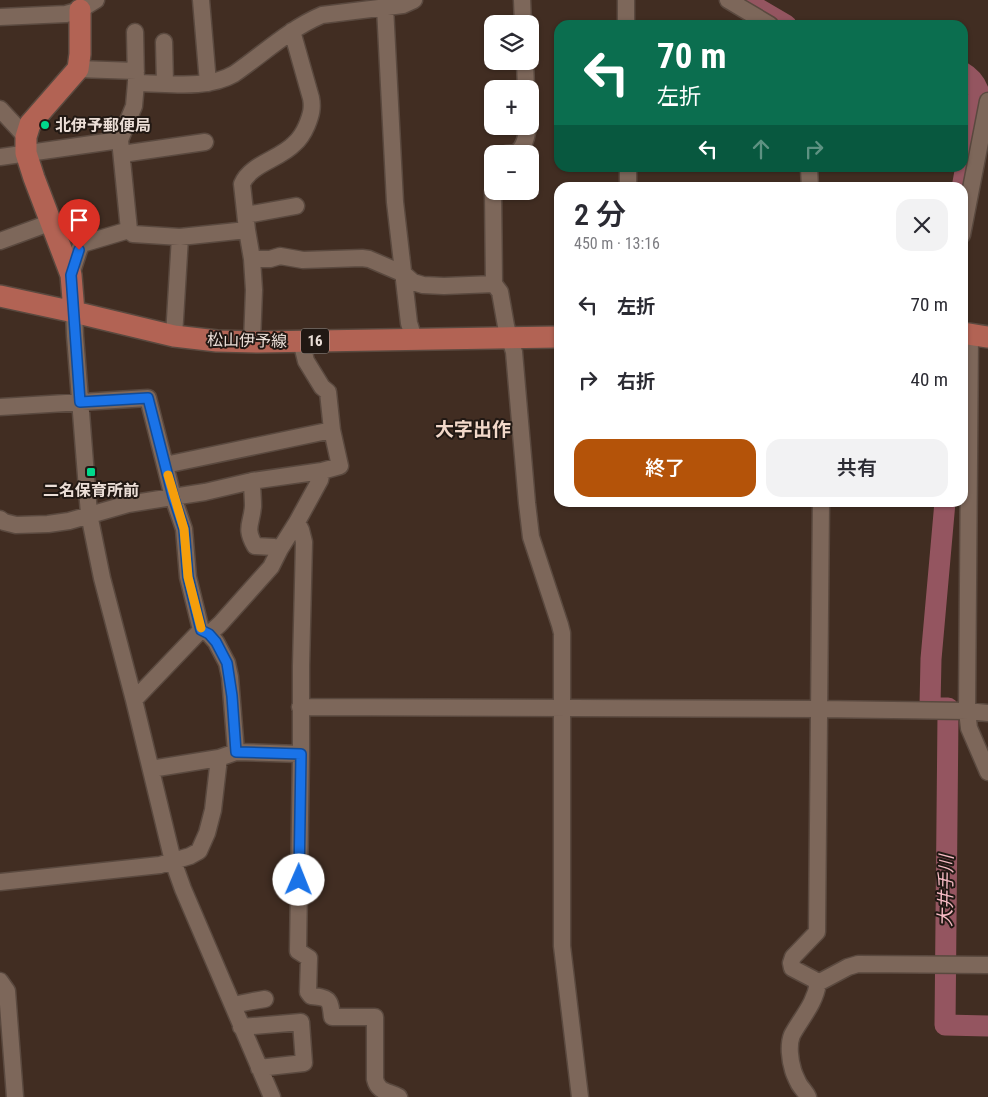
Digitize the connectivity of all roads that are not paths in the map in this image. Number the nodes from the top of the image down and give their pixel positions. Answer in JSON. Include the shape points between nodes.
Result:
{"nodes":[{"id":1,"x":201,"y":0,"type":"edge"},
{"id":2,"x":414,"y":0,"type":"edge"},
{"id":3,"x":522,"y":0,"type":"edge"},
{"id":4,"x":626,"y":0,"type":"edge"},
{"id":5,"x":728,"y":0,"type":"edge"},
{"id":6,"x":88,"y":5,"type":"edge"},
{"id":7,"x":385,"y":7,"type":"junction"},
{"id":8,"x":523,"y":15,"type":"edge"},
{"id":9,"x":0,"y":17,"type":"edge"},
{"id":10,"x":626,"y":20,"type":"edge"},
{"id":11,"x":762,"y":20,"type":"edge"},
{"id":12,"x":292,"y":31,"type":"junction"},
{"id":13,"x":135,"y":32,"type":"dead end"},
{"id":14,"x":164,"y":42,"type":"dead end"},
{"id":15,"x":78,"y":69,"type":"junction"},
{"id":16,"x":136,"y":77,"type":"junction"},
{"id":17,"x":165,"y":83,"type":"junction"},
{"id":18,"x":208,"y":83,"type":"junction"},
{"id":19,"x":988,"y":101,"type":"edge"},
{"id":20,"x":0,"y":109,"type":"edge"},
{"id":21,"x":205,"y":142,"type":"dead end"},
{"id":22,"x":26,"y":145,"type":"junction"},
{"id":23,"x":121,"y":147,"type":"junction"},
{"id":24,"x":0,"y":158,"type":"edge"},
{"id":25,"x":493,"y":200,"type":"edge"},
{"id":26,"x":968,"y":204,"type":"edge"},
{"id":27,"x":296,"y":206,"type":"dead end"},
{"id":28,"x":52,"y":222,"type":"junction"},
{"id":29,"x":247,"y":223,"type":"junction"},
{"id":30,"x":128,"y":230,"type":"junction"},
{"id":31,"x":180,"y":238,"type":"junction"},
{"id":32,"x":0,"y":241,"type":"edge"},
{"id":33,"x":252,"y":259,"type":"junction"},
{"id":34,"x":404,"y":274,"type":"junction"},
{"id":35,"x":71,"y":275,"type":"junction"},
{"id":36,"x":494,"y":284,"type":"junction"},
{"id":37,"x":0,"y":296,"type":"edge"},
{"id":38,"x":74,"y":312,"type":"junction"},
{"id":39,"x":974,"y":335,"type":"edge"},
{"id":40,"x":174,"y":336,"type":"junction"},
{"id":41,"x":510,"y":337,"type":"junction"},
{"id":42,"x":554,"y":337,"type":"edge"},
{"id":43,"x":414,"y":339,"type":"junction"},
{"id":44,"x":301,"y":341,"type":"junction"},
{"id":45,"x":252,"y":342,"type":"junction"},
{"id":46,"x":80,"y":402,"type":"junction"},
{"id":47,"x":0,"y":407,"type":"edge"},
{"id":48,"x":332,"y":430,"type":"junction"},
{"id":49,"x":165,"y":465,"type":"junction"},
{"id":50,"x":322,"y":471,"type":"junction"},
{"id":51,"x":252,"y":481,"type":"junction"},
{"id":52,"x":173,"y":496,"type":"junction"},
{"id":53,"x":821,"y":507,"type":"edge"},
{"id":54,"x":89,"y":514,"type":"junction"},
{"id":55,"x":0,"y":519,"type":"edge"},
{"id":56,"x":297,"y":522,"type":"junction"},
{"id":57,"x":280,"y":549,"type":"junction"},
{"id":58,"x":205,"y":632,"type":"junction"},
{"id":59,"x":134,"y":700,"type":"junction"},
{"id":60,"x":300,"y":707,"type":"junction"},
{"id":61,"x":562,"y":708,"type":"junction"},
{"id":62,"x":819,"y":709,"type":"junction"},
{"id":63,"x":967,"y":711,"type":"junction"},
{"id":64,"x":988,"y":714,"type":"edge"},
{"id":65,"x":236,"y":752,"type":"junction"},
{"id":66,"x":301,"y":754,"type":"junction"},
{"id":67,"x":219,"y":758,"type":"junction"},
{"id":68,"x":150,"y":769,"type":"junction"},
{"id":69,"x":988,"y":772,"type":"edge"},
{"id":70,"x":173,"y":861,"type":"junction"},
{"id":71,"x":0,"y":882,"type":"edge"},
{"id":72,"x":988,"y":965,"type":"edge"},
{"id":73,"x":0,"y":981,"type":"edge"},
{"id":74,"x":818,"y":983,"type":"junction"},
{"id":75,"x":265,"y":1000,"type":"dead end"},
{"id":76,"x":233,"y":1006,"type":"junction"},
{"id":77,"x":242,"y":1027,"type":"junction"},
{"id":78,"x":259,"y":1068,"type":"junction"},
{"id":79,"x":15,"y":1097,"type":"edge"},
{"id":80,"x":272,"y":1097,"type":"edge"},
{"id":81,"x":399,"y":1097,"type":"edge"},
{"id":82,"x":580,"y":1097,"type":"edge"},
{"id":83,"x":808,"y":1097,"type":"edge"}],
"edges":[{"from":1,"to":18,"type":"street"},
{"from":2,"to":7,"type":"street"},
{"from":3,"to":8,"type":"street"},
{"from":4,"to":10,"type":"street"},
{"from":5,"to":11,"type":"street"},
{"from":6,"to":9,"type":"street","via":[[66,14]]},
{"from":6,"to":15,"type":"main road"},
{"from":7,"to":12,"type":"street","via":[[322,15]]},
{"from":7,"to":34,"type":"street","via":[[395,202]]},
{"from":12,"to":18,"type":"street","via":[[226,79]]},
{"from":12,"to":29,"type":"street","via":[[311,98],[310,116],[293,146],[245,177],[242,184]]},
{"from":13,"to":16,"type":"street"},
{"from":14,"to":17,"type":"street"},
{"from":15,"to":16,"type":"street"},
{"from":15,"to":22,"type":"main road","via":[[30,124]]},
{"from":16,"to":17,"type":"street"},
{"from":16,"to":23,"type":"street","via":[[134,106]]},
{"from":17,"to":18,"type":"street"},
{"from":19,"to":26,"type":"street"},
{"from":20,"to":22,"type":"street"},
{"from":21,"to":23,"type":"street","via":[[183,153]]},
{"from":22,"to":23,"type":"street"},
{"from":22,"to":24,"type":"street"},
{"from":22,"to":28,"type":"main road","via":[[34,178]]},
{"from":23,"to":30,"type":"street"},
{"from":25,"to":36,"type":"street"},
{"from":27,"to":29,"type":"street"},
{"from":28,"to":32,"type":"street"},
{"from":28,"to":35,"type":"main road"},
{"from":29,"to":31,"type":"street"},
{"from":29,"to":33,"type":"street"},
{"from":30,"to":31,"type":"street","via":[[132,234]]},
{"from":30,"to":35,"type":"street","via":[[82,244]]},
{"from":31,"to":40,"type":"street"},
{"from":33,"to":34,"type":"street","via":[[280,256],[303,260],[362,258]]},
{"from":33,"to":45,"type":"street"},
{"from":34,"to":36,"type":"street","via":[[422,285]]},
{"from":34,"to":43,"type":"street","via":[[409,323]]},
{"from":35,"to":38,"type":"main road"},
{"from":36,"to":41,"type":"street","via":[[500,292]]},
{"from":37,"to":38,"type":"main road","name":"松山伊予線","number":"16"},
{"from":38,"to":40,"type":"main road","name":"松山伊予線","number":"16"},
{"from":38,"to":46,"type":"street"},
{"from":39,"to":63,"type":"street"},
{"from":40,"to":45,"type":"main road","name":"松山伊予線","number":"16"},
{"from":41,"to":42,"type":"main road","name":"松山伊予線","number":"16"},
{"from":41,"to":43,"type":"main road","name":"松山伊予線","number":"16"},
{"from":41,"to":61,"type":"street","via":[[531,537],[562,633]]},
{"from":43,"to":44,"type":"main road","name":"松山伊予線","number":"16"},
{"from":44,"to":45,"type":"main road","name":"松山伊予線","number":"16"},
{"from":44,"to":48,"type":"street","via":[[306,361],[328,392]]},
{"from":46,"to":47,"type":"street"},
{"from":46,"to":49,"type":"street","via":[[148,398]]},
{"from":46,"to":54,"type":"street"},
{"from":48,"to":49,"type":"street"},
{"from":48,"to":50,"type":"street","via":[[340,466]]},
{"from":49,"to":52,"type":"street"},
{"from":50,"to":51,"type":"street"},
{"from":50,"to":56,"type":"street"},
{"from":51,"to":52,"type":"street"},
{"from":51,"to":57,"type":"street","via":[[250,538],[254,546]]},
{"from":52,"to":54,"type":"street"},
{"from":52,"to":58,"type":"street","via":[[184,529],[188,577]]},
{"from":53,"to":62,"type":"street"},
{"from":54,"to":55,"type":"street","via":[[48,524],[16,525]]},
{"from":54,"to":59,"type":"street"},
{"from":56,"to":57,"type":"street"},
{"from":56,"to":60,"type":"street","via":[[304,542]]},
{"from":57,"to":58,"type":"street","via":[[271,567],[220,624]]},
{"from":58,"to":59,"type":"street"},
{"from":58,"to":65,"type":"street","via":[[220,648],[227,663]]},
{"from":59,"to":68,"type":"street"},
{"from":60,"to":61,"type":"street"},
{"from":60,"to":66,"type":"street"},
{"from":61,"to":62,"type":"street"},
{"from":61,"to":82,"type":"street","via":[[562,946]]},
{"from":62,"to":63,"type":"street"},
{"from":62,"to":74,"type":"street","via":[[817,932],[791,963],[798,973]]},
{"from":63,"to":64,"type":"street"},
{"from":63,"to":69,"type":"street","via":[[969,728]]},
{"from":65,"to":66,"type":"street"},
{"from":65,"to":67,"type":"street"},
{"from":66,"to":81,"type":"street","via":[[298,951],[309,958],[308,992],[311,996],[325,997],[330,1001],[332,1017],[375,1017],[374,1079],[379,1088]]},
{"from":67,"to":68,"type":"street"},
{"from":67,"to":70,"type":"street","via":[[213,810],[199,851]]},
{"from":68,"to":70,"type":"street"},
{"from":70,"to":71,"type":"street"},
{"from":70,"to":76,"type":"street"},
{"from":72,"to":74,"type":"street","via":[[858,964]]},
{"from":73,"to":79,"type":"street","via":[[7,991]]},
{"from":74,"to":83,"type":"street","via":[[790,1045],[792,1069]]},
{"from":75,"to":76,"type":"street"},
{"from":76,"to":77,"type":"street"},
{"from":77,"to":78,"type":"street"},
{"from":77,"to":78,"type":"street","via":[[301,1022],[304,1064]]},
{"from":78,"to":80,"type":"street"}]}
